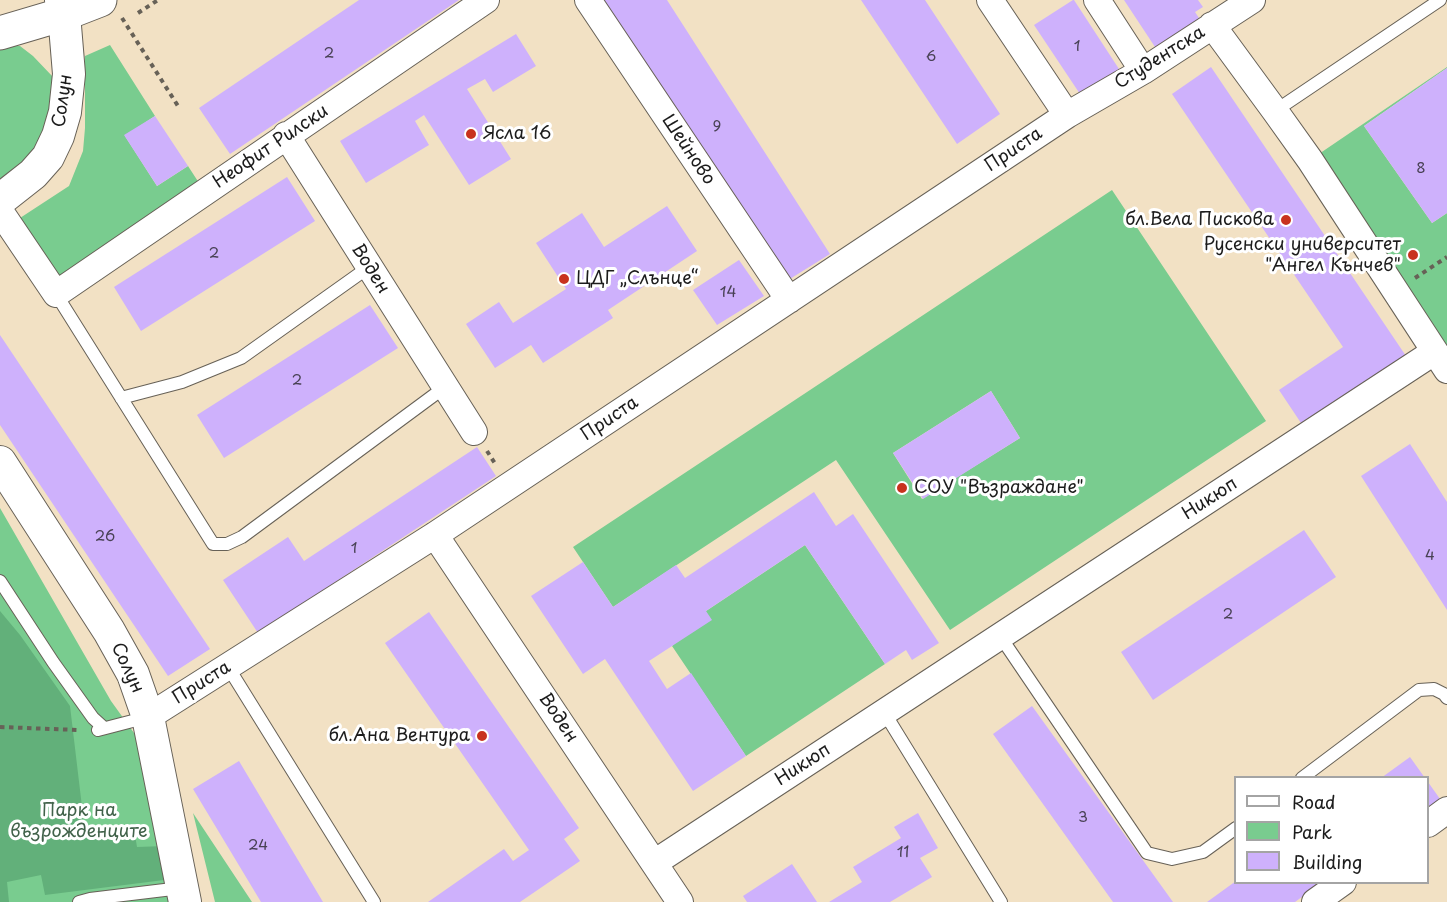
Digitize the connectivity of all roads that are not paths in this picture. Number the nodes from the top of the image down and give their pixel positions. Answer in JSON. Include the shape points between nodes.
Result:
{"nodes":[{"id":1,"x":486,"y":0,"type":"edge"},
{"id":2,"x":588,"y":0,"type":"edge"},
{"id":3,"x":990,"y":0,"type":"edge"},
{"id":4,"x":1097,"y":0,"type":"edge"},
{"id":5,"x":1252,"y":0,"type":"edge"},
{"id":6,"x":1440,"y":0,"type":"edge"},
{"id":7,"x":108,"y":5,"type":"edge"},
{"id":8,"x":63,"y":7,"type":"edge"},
{"id":9,"x":1212,"y":26,"type":"junction"},
{"id":10,"x":0,"y":33,"type":"edge"},
{"id":11,"x":1143,"y":71,"type":"junction"},
{"id":12,"x":1275,"y":111,"type":"junction"},
{"id":13,"x":1068,"y":115,"type":"junction"},
{"id":14,"x":286,"y":135,"type":"junction"},
{"id":15,"x":0,"y":200,"type":"edge"},
{"id":16,"x":0,"y":211,"type":"edge"},
{"id":17,"x":369,"y":267,"type":"junction"},
{"id":18,"x":56,"y":294,"type":"junction"},
{"id":19,"x":789,"y":300,"type":"junction"},
{"id":20,"x":1441,"y":361,"type":"edge"},
{"id":21,"x":445,"y":387,"type":"junction"},
{"id":22,"x":121,"y":398,"type":"junction"},
{"id":23,"x":474,"y":432,"type":"road end"},
{"id":24,"x":0,"y":462,"type":"edge"},
{"id":25,"x":435,"y":535,"type":"junction"},
{"id":26,"x":0,"y":581,"type":"edge"},
{"id":27,"x":1000,"y":636,"type":"junction"},
{"id":28,"x":228,"y":667,"type":"junction"},
{"id":29,"x":1447,"y":699,"type":"edge"},
{"id":30,"x":884,"y":712,"type":"junction"},
{"id":31,"x":148,"y":717,"type":"junction"},
{"id":32,"x":1303,"y":776,"type":"edge"},
{"id":33,"x":1447,"y":810,"type":"edge"},
{"id":34,"x":1429,"y":823,"type":"edge"},
{"id":35,"x":1234,"y":829,"type":"edge"},
{"id":36,"x":654,"y":863,"type":"junction"},
{"id":37,"x":1340,"y":884,"type":"edge"},
{"id":38,"x":184,"y":895,"type":"edge"},
{"id":39,"x":79,"y":902,"type":"edge"},
{"id":40,"x":374,"y":902,"type":"edge"},
{"id":41,"x":680,"y":902,"type":"edge"},
{"id":42,"x":1001,"y":902,"type":"edge"},
{"id":43,"x":1315,"y":902,"type":"edge"}],
"edges":[{"from":1,"to":14,"type":"street","name":"Неофит Рилски"},
{"from":2,"to":19,"type":"street","name":"Шейново"},
{"from":3,"to":13,"type":"street"},
{"from":4,"to":11,"type":"street"},
{"from":5,"to":9,"type":"street","name":"Студентска"},
{"from":6,"to":12,"type":"lane"},
{"from":7,"to":8,"type":"main road"},
{"from":8,"to":10,"type":"main road"},
{"from":8,"to":15,"type":"street","name":"Солун","via":[[69,74],[58,136],[48,157],[33,174]]},
{"from":9,"to":11,"type":"street","name":"Студентска"},
{"from":9,"to":12,"type":"street","name":"Никюп"},
{"from":11,"to":13,"type":"street","name":"Студентска"},
{"from":12,"to":20,"type":"street","name":"Никюп"},
{"from":13,"to":19,"type":"street","name":"Приста"},
{"from":14,"to":17,"type":"street","name":"Воден"},
{"from":14,"to":18,"type":"street","name":"Неофит Рилски"},
{"from":16,"to":18,"type":"street"},
{"from":17,"to":21,"type":"street","name":"Воден"},
{"from":17,"to":22,"type":"lane","via":[[240,358],[182,382]]},
{"from":18,"to":22,"type":"lane"},
{"from":19,"to":25,"type":"street","name":"Приста"},
{"from":20,"to":27,"type":"street","name":"Никюп"},
{"from":21,"to":22,"type":"lane","via":[[242,537],[227,544],[213,544]]},
{"from":21,"to":23,"type":"street","name":"Воден"},
{"from":24,"to":31,"type":"street","name":"Солун","via":[[109,631],[133,674]]},
{"from":25,"to":28,"type":"street","name":"Приста"},
{"from":25,"to":36,"type":"street","name":"Воден"},
{"from":26,"to":31,"type":"lane","via":[[100,729]]},
{"from":27,"to":30,"type":"street","name":"Никюп"},
{"from":27,"to":35,"type":"lane","via":[[1147,853],[1172,859],[1203,852]]},
{"from":28,"to":31,"type":"street","name":"Приста"},
{"from":28,"to":40,"type":"lane"},
{"from":29,"to":32,"type":"lane","via":[[1434,689],[1419,690]]},
{"from":30,"to":36,"type":"street","name":"Никюп"},
{"from":30,"to":42,"type":"lane"},
{"from":31,"to":38,"type":"street","name":"Солун"},
{"from":33,"to":34,"type":"street"},
{"from":36,"to":41,"type":"street","name":"Воден"},
{"from":37,"to":43,"type":"street"},
{"from":38,"to":39,"type":"lane"}]}
